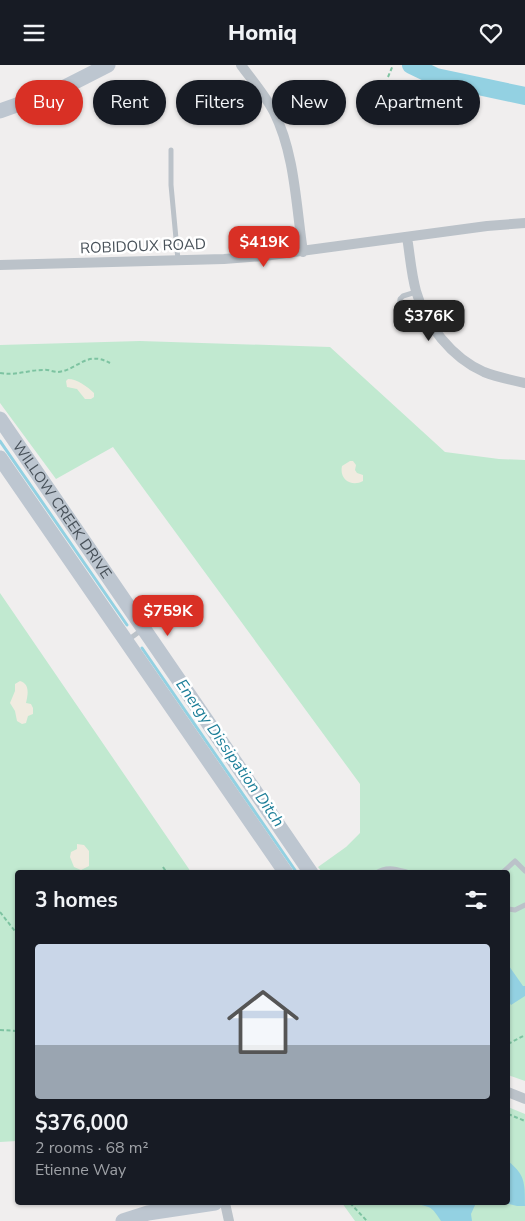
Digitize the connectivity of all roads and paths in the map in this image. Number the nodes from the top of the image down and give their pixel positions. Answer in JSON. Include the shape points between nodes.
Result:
{"nodes":[{"id":1,"x":108,"y":65,"type":"edge"},
{"id":2,"x":240,"y":65,"type":"edge"},
{"id":3,"x":393,"y":65,"type":"edge"},
{"id":4,"x":388,"y":77,"type":"dead end"},
{"id":5,"x":0,"y":111,"type":"edge"},
{"id":6,"x":170,"y":151,"type":"dead end"},
{"id":7,"x":525,"y":223,"type":"edge"},
{"id":8,"x":407,"y":237,"type":"junction"},
{"id":9,"x":303,"y":252,"type":"junction"},
{"id":10,"x":178,"y":260,"type":"junction"},
{"id":11,"x":0,"y":265,"type":"edge"},
{"id":12,"x":417,"y":292,"type":"junction"},
{"id":13,"x":425,"y":313,"type":"junction"},
{"id":14,"x":110,"y":363,"type":"dead end"},
{"id":15,"x":0,"y":373,"type":"edge"},
{"id":16,"x":525,"y":383,"type":"edge"},
{"id":17,"x":0,"y":419,"type":"edge"},
{"id":18,"x":0,"y":457,"type":"edge"},
{"id":19,"x":144,"y":629,"type":"junction"},
{"id":20,"x":126,"y":641,"type":"junction"},
{"id":21,"x":163,"y":867,"type":"dead end"},
{"id":22,"x":165,"y":870,"type":"edge"},
{"id":23,"x":284,"y":870,"type":"edge"},
{"id":24,"x":309,"y":870,"type":"edge"},
{"id":25,"x":381,"y":870,"type":"edge"},
{"id":26,"x":398,"y":870,"type":"edge"},
{"id":27,"x":505,"y":870,"type":"edge"},
{"id":28,"x":525,"y":871,"type":"edge"},
{"id":29,"x":525,"y":905,"type":"edge"},
{"id":30,"x":510,"y":909,"type":"edge"},
{"id":31,"x":0,"y":912,"type":"edge"},
{"id":32,"x":15,"y":931,"type":"edge"},
{"id":33,"x":0,"y":1030,"type":"edge"},
{"id":34,"x":15,"y":1031,"type":"edge"},
{"id":35,"x":525,"y":1035,"type":"edge"},
{"id":36,"x":510,"y":1043,"type":"edge"},
{"id":37,"x":510,"y":1093,"type":"edge"},
{"id":38,"x":525,"y":1099,"type":"edge"},
{"id":39,"x":510,"y":1115,"type":"edge"},
{"id":40,"x":525,"y":1121,"type":"edge"},
{"id":41,"x":202,"y":1205,"type":"edge"},
{"id":42,"x":225,"y":1205,"type":"edge"},
{"id":43,"x":352,"y":1205,"type":"edge"},
{"id":44,"x":123,"y":1221,"type":"edge"},
{"id":45,"x":229,"y":1221,"type":"edge"},
{"id":46,"x":367,"y":1221,"type":"edge"}],
"edges":[{"from":1,"to":5,"type":"street","via":[[59,90]]},
{"from":2,"to":9,"type":"street","via":[[266,98],[282,133]]},
{"from":3,"to":4,"type":"path"},
{"from":6,"to":10,"type":"lane"},
{"from":7,"to":8,"type":"street","name":"ROBIDOUX ROAD"},
{"from":8,"to":9,"type":"street","name":"ROBIDOUX ROAD"},
{"from":8,"to":12,"type":"street"},
{"from":9,"to":10,"type":"street","name":"ROBIDOUX ROAD"},
{"from":10,"to":11,"type":"street","name":"ROBIDOUX ROAD"},
{"from":12,"to":13,"type":"street"},
{"from":12,"to":13,"type":"lane","via":[[402,296],[400,307],[407,318]]},
{"from":13,"to":16,"type":"street","via":[[439,335],[465,360],[483,371]]},
{"from":14,"to":15,"type":"path","via":[[97,358],[58,372],[43,369]]},
{"from":17,"to":19,"type":"street","name":"WILLOW CREEK DRIVE"},
{"from":18,"to":20,"type":"street","name":"WILLOW CREEK DRIVE"},
{"from":19,"to":20,"type":"lane"},
{"from":19,"to":24,"type":"street","name":"WILLOW CREEK DRIVE"},
{"from":20,"to":23,"type":"street","name":"WILLOW CREEK DRIVE"},
{"from":21,"to":22,"type":"path"},
{"from":25,"to":26,"type":"lane"},
{"from":27,"to":28,"type":"lane","via":[[515,861]]},
{"from":29,"to":30,"type":"lane"},
{"from":31,"to":32,"type":"path"},
{"from":33,"to":34,"type":"path"},
{"from":35,"to":36,"type":"path"},
{"from":37,"to":38,"type":"street"},
{"from":39,"to":40,"type":"path"},
{"from":41,"to":44,"type":"street","via":[[148,1213]]},
{"from":42,"to":45,"type":"street"},
{"from":43,"to":46,"type":"path"}]}
